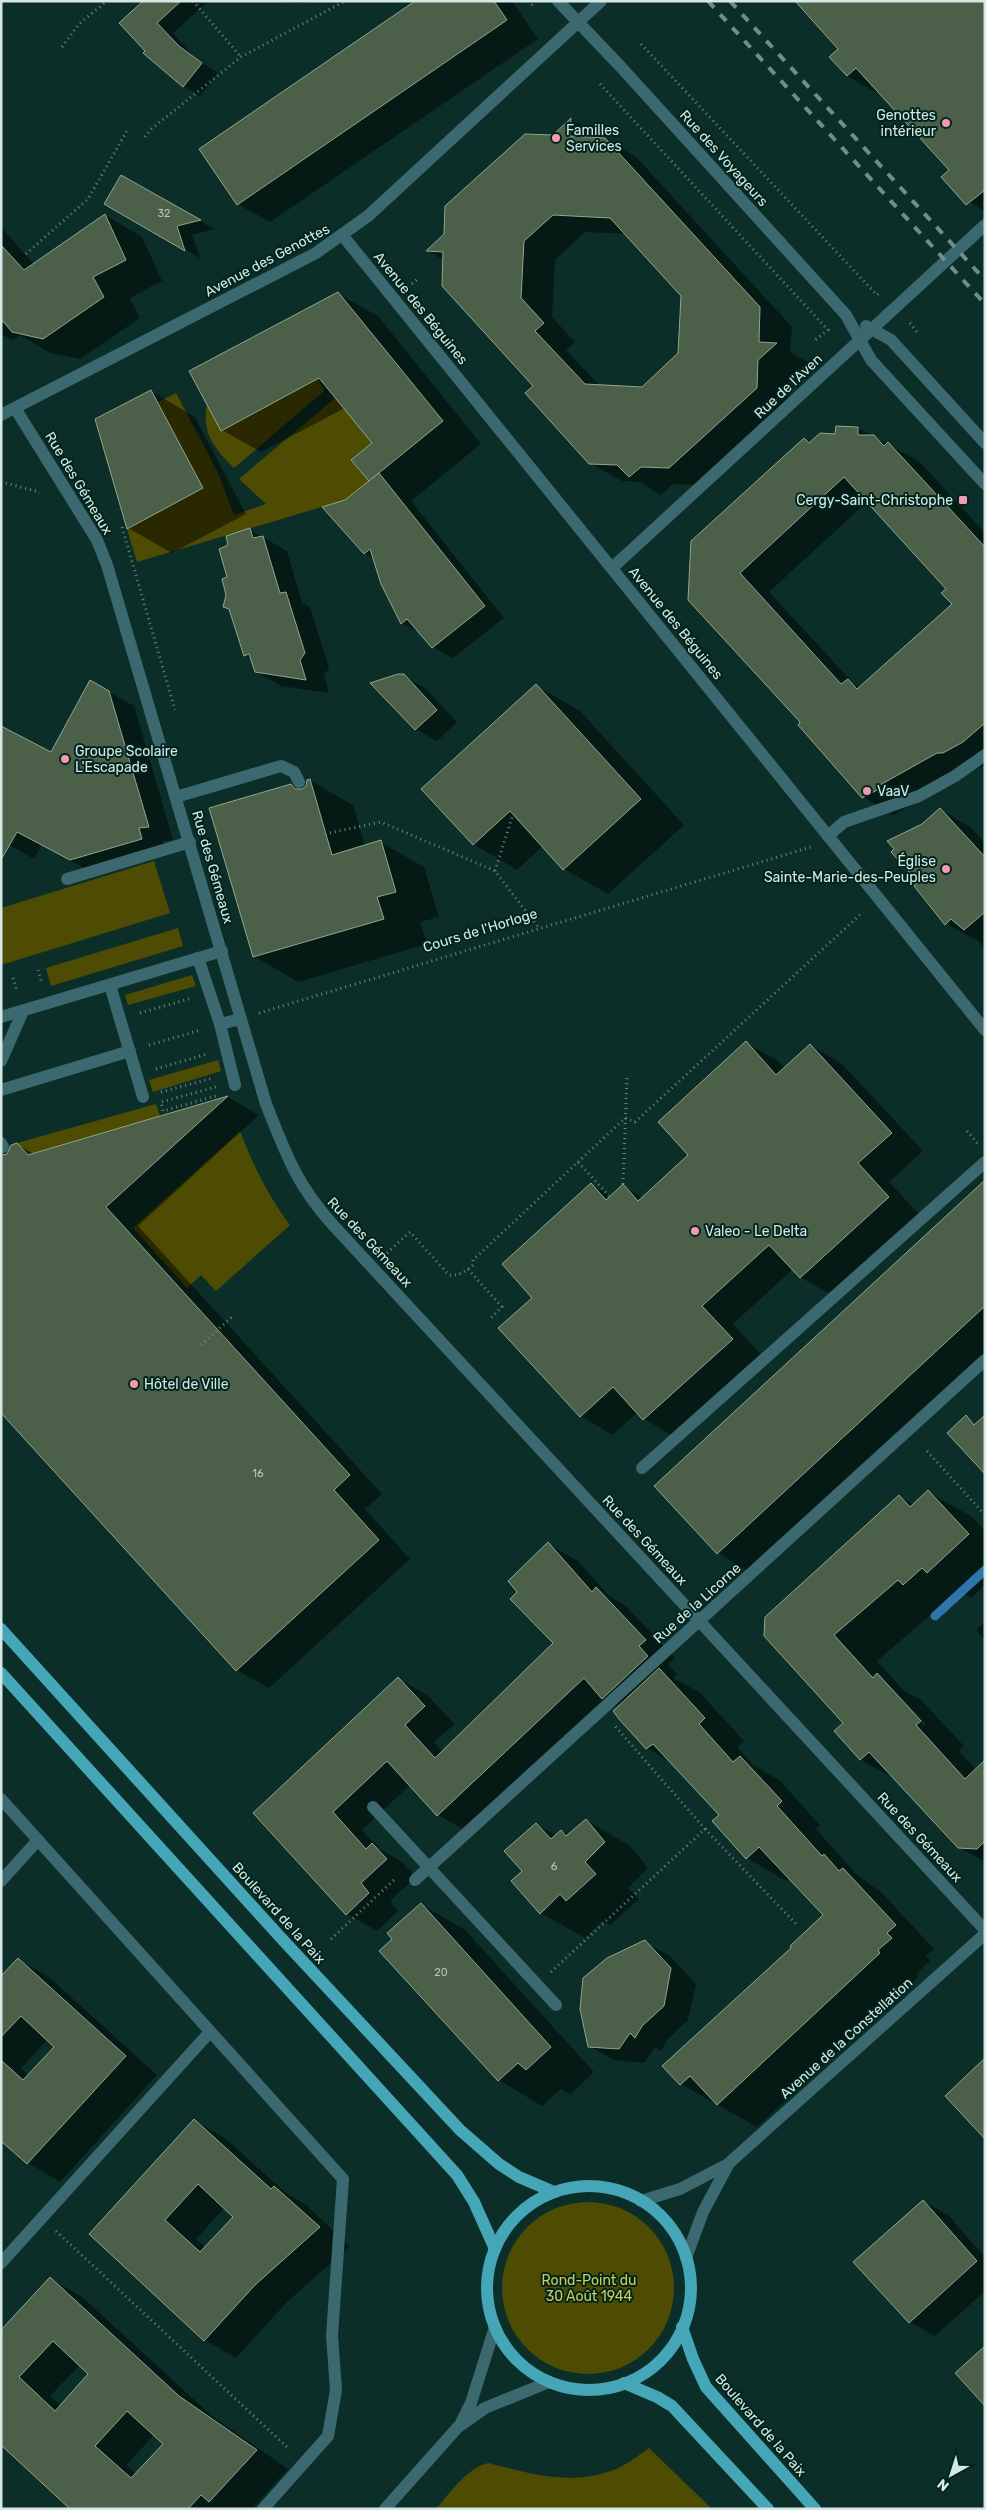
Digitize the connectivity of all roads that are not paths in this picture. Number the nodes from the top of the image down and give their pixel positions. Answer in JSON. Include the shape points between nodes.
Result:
{"nodes":[{"id":1,"x":558,"y":1,"type":"edge"},
{"id":2,"x":601,"y":1,"type":"edge"},
{"id":3,"x":579,"y":22,"type":"junction"},
{"id":4,"x":985,"y":225,"type":"edge"},
{"id":5,"x":343,"y":236,"type":"junction"},
{"id":6,"x":846,"y":315,"type":"junction"},
{"id":7,"x":871,"y":329,"type":"junction"},
{"id":8,"x":860,"y":339,"type":"junction"},
{"id":9,"x":6,"y":410,"type":"edge"},
{"id":10,"x":985,"y":443,"type":"edge"},
{"id":11,"x":985,"y":484,"type":"edge"},
{"id":12,"x":612,"y":568,"type":"junction"},
{"id":13,"x":985,"y":755,"type":"edge"},
{"id":14,"x":299,"y":782,"type":"dead end"},
{"id":15,"x":176,"y":797,"type":"junction"},
{"id":16,"x":828,"y":836,"type":"junction"},
{"id":17,"x":190,"y":842,"type":"junction"},
{"id":18,"x":67,"y":879,"type":"dead end"},
{"id":19,"x":222,"y":950,"type":"junction"},
{"id":20,"x":198,"y":958,"type":"junction"},
{"id":21,"x":110,"y":985,"type":"junction"},
{"id":22,"x":22,"y":1011,"type":"junction"},
{"id":23,"x":1,"y":1017,"type":"edge"},
{"id":24,"x":242,"y":1019,"type":"junction"},
{"id":25,"x":214,"y":1026,"type":"junction"},
{"id":26,"x":985,"y":1030,"type":"edge"},
{"id":27,"x":135,"y":1050,"type":"junction"},
{"id":28,"x":1,"y":1061,"type":"edge"},
{"id":29,"x":232,"y":1089,"type":"road end"},
{"id":30,"x":1,"y":1090,"type":"edge"},
{"id":31,"x":144,"y":1097,"type":"road end"},
{"id":32,"x":985,"y":1162,"type":"edge"},
{"id":33,"x":985,"y":1360,"type":"edge"},
{"id":34,"x":642,"y":1468,"type":"dead end"},
{"id":35,"x":700,"y":1622,"type":"junction"},
{"id":36,"x":1,"y":1629,"type":"edge"},
{"id":37,"x":1,"y":1673,"type":"edge"},
{"id":38,"x":1,"y":1800,"type":"edge"},
{"id":39,"x":373,"y":1807,"type":"dead end"},
{"id":40,"x":38,"y":1840,"type":"junction"},
{"id":41,"x":430,"y":1868,"type":"junction"},
{"id":42,"x":416,"y":1880,"type":"road end"},
{"id":43,"x":1,"y":1881,"type":"edge"},
{"id":44,"x":985,"y":1930,"type":"edge"},
{"id":45,"x":985,"y":1934,"type":"edge"},
{"id":46,"x":556,"y":2005,"type":"dead end"},
{"id":47,"x":209,"y":2033,"type":"junction"},
{"id":48,"x":728,"y":2164,"type":"junction"},
{"id":49,"x":554,"y":2192,"type":"junction"},
{"id":50,"x":641,"y":2201,"type":"junction"},
{"id":51,"x":495,"y":2249,"type":"junction"},
{"id":52,"x":686,"y":2258,"type":"junction"},
{"id":53,"x":1,"y":2263,"type":"edge"},
{"id":54,"x":495,"y":2327,"type":"junction"},
{"id":55,"x":682,"y":2327,"type":"junction"},
{"id":56,"x":549,"y":2382,"type":"junction"},
{"id":57,"x":624,"y":2383,"type":"junction"},
{"id":58,"x":458,"y":2427,"type":"junction"},
{"id":59,"x":263,"y":2509,"type":"edge"},
{"id":60,"x":385,"y":2509,"type":"edge"},
{"id":61,"x":768,"y":2509,"type":"edge"},
{"id":62,"x":815,"y":2509,"type":"edge"}],
"edges":[{"from":1,"to":3,"type":"street","name":"Rue des Voyageurs"},
{"from":2,"to":3,"type":"street","name":"Avenue des Genottes"},
{"from":3,"to":5,"type":"street","name":"Avenue des Genottes"},
{"from":3,"to":6,"type":"street","name":"Rue des Voyageurs"},
{"from":4,"to":7,"type":"street","name":"Rue de l'Aven"},
{"from":5,"to":9,"type":"street","name":"Avenue des Genottes","via":[[316,253]]},
{"from":5,"to":12,"type":"street","name":"Avenue des Béguines"},
{"from":6,"to":7,"type":"street","name":"Rue des Voyageurs"},
{"from":6,"to":8,"type":"street","name":"Rue des Voyageurs"},
{"from":7,"to":8,"type":"street","name":"Rue de l'Aven"},
{"from":7,"to":10,"type":"street","name":"Rue des Voyageurs","via":[[891,340]]},
{"from":8,"to":11,"type":"street","name":"Rue des Voyageurs","via":[[871,360]]},
{"from":8,"to":12,"type":"street","name":"Rue de l'Aven"},
{"from":9,"to":15,"type":"street","name":"Rue des Gémeaux","via":[[38,443],[101,548]]},
{"from":12,"to":16,"type":"street","name":"Avenue des Béguines"},
{"from":13,"to":16,"type":"street","via":[[919,796],[844,822]]},
{"from":14,"to":15,"type":"street","via":[[294,772],[281,766]]},
{"from":15,"to":17,"type":"street","name":"Rue des Gémeaux"},
{"from":16,"to":26,"type":"street","name":"Avenue des Béguines"},
{"from":17,"to":18,"type":"street"},
{"from":17,"to":19,"type":"street","name":"Rue des Gémeaux"},
{"from":19,"to":20,"type":"street"},
{"from":19,"to":24,"type":"street","name":"Rue des Gémeaux"},
{"from":20,"to":21,"type":"street"},
{"from":20,"to":25,"type":"street"},
{"from":21,"to":22,"type":"street"},
{"from":21,"to":27,"type":"street"},
{"from":22,"to":23,"type":"street"},
{"from":22,"to":28,"type":"street"},
{"from":24,"to":25,"type":"street"},
{"from":24,"to":35,"type":"street","name":"Rue des Gémeaux","via":[[266,1104],[294,1173],[309,1198]]},
{"from":25,"to":29,"type":"street"},
{"from":27,"to":30,"type":"street"},
{"from":27,"to":31,"type":"street"},
{"from":32,"to":34,"type":"street"},
{"from":33,"to":35,"type":"street","name":"Rue de la Licorne"},
{"from":35,"to":41,"type":"street","name":"Rue de la Licorne"},
{"from":35,"to":44,"type":"street","name":"Rue des Gémeaux"},
{"from":36,"to":49,"type":"main road","name":"Boulevard de la Paix","via":[[460,2130],[499,2164],[519,2177]]},
{"from":37,"to":51,"type":"main road","via":[[457,2175],[474,2202]]},
{"from":38,"to":40,"type":"street"},
{"from":39,"to":41,"type":"street"},
{"from":40,"to":43,"type":"street"},
{"from":40,"to":47,"type":"street"},
{"from":41,"to":42,"type":"street","name":"Rue de la Licorne"},
{"from":41,"to":46,"type":"street"},
{"from":45,"to":48,"type":"street","name":"Avenue de la Constellation"},
{"from":47,"to":53,"type":"street"},
{"from":47,"to":59,"type":"street","via":[[343,2179],[332,2336],[336,2390],[328,2436]]},
{"from":48,"to":50,"type":"street","name":"Avenue de la Constellation","via":[[680,2189]]},
{"from":48,"to":52,"type":"street","name":"Avenue de la Constellation","via":[[703,2212]]},
{"from":49,"to":50,"type":"main road","via":[[598,2186]]},
{"from":49,"to":51,"type":"main road","via":[[518,2215],[504,2230]]},
{"from":50,"to":52,"type":"main road","via":[[669,2225]]},
{"from":51,"to":54,"type":"main road","via":[[487,2288]]},
{"from":52,"to":55,"type":"main road","via":[[690,2300]]},
{"from":54,"to":56,"type":"main road","via":[[517,2360]]},
{"from":54,"to":58,"type":"street","via":[[471,2403]]},
{"from":55,"to":57,"type":"main road","via":[[671,2348],[654,2366]]},
{"from":55,"to":62,"type":"main road","name":"Boulevard de la Paix","via":[[706,2387]]},
{"from":56,"to":57,"type":"main road","via":[[592,2390]]},
{"from":56,"to":58,"type":"street","via":[[485,2408]]},
{"from":57,"to":61,"type":"main road","via":[[672,2406]]},
{"from":58,"to":60,"type":"street"}]}
